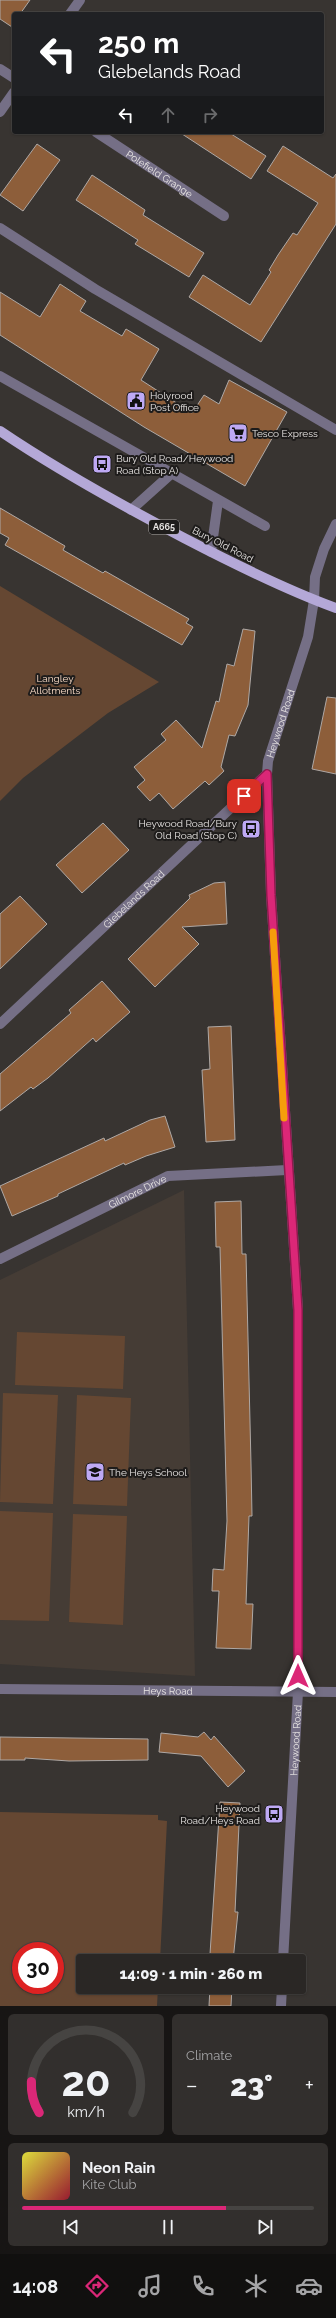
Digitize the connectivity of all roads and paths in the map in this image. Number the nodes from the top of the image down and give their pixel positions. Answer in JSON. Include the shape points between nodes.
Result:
{"nodes":[{"id":1,"x":80,"y":0,"type":"edge"},
{"id":2,"x":71,"y":12,"type":"edge"},
{"id":3,"x":0,"y":69,"type":"edge"},
{"id":4,"x":12,"y":77,"type":"edge"},
{"id":5,"x":12,"y":95,"type":"edge"},
{"id":6,"x":0,"y":112,"type":"edge"},
{"id":7,"x":99,"y":134,"type":"edge"},
{"id":8,"x":224,"y":216,"type":"dead end"},
{"id":9,"x":0,"y":228,"type":"edge"},
{"id":10,"x":0,"y":376,"type":"edge"},
{"id":11,"x":336,"y":430,"type":"edge"},
{"id":12,"x":0,"y":431,"type":"edge"},
{"id":13,"x":171,"y":474,"type":"junction"},
{"id":14,"x":218,"y":501,"type":"junction"},
{"id":15,"x":131,"y":510,"type":"junction"},
{"id":16,"x":336,"y":524,"type":"edge"},
{"id":17,"x":265,"y":526,"type":"dead end"},
{"id":18,"x":211,"y":552,"type":"junction"},
{"id":19,"x":314,"y":600,"type":"junction"},
{"id":20,"x":336,"y":608,"type":"edge"},
{"id":21,"x":267,"y":774,"type":"junction"},
{"id":22,"x":0,"y":1024,"type":"edge"},
{"id":23,"x":287,"y":1170,"type":"junction"},
{"id":24,"x":0,"y":1259,"type":"edge"},
{"id":25,"x":0,"y":1689,"type":"edge"},
{"id":26,"x":298,"y":1692,"type":"junction"},
{"id":27,"x":336,"y":1692,"type":"edge"},
{"id":28,"x":283,"y":1954,"type":"edge"},
{"id":29,"x":282,"y":1994,"type":"edge"},
{"id":30,"x":281,"y":2006,"type":"edge"}],
"edges":[{"from":1,"to":2,"type":"street"},
{"from":3,"to":4,"type":"street"},
{"from":5,"to":6,"type":"street"},
{"from":7,"to":8,"type":"street","name":"Polefield Grange"},
{"from":9,"to":11,"type":"street","via":[[95,289]]},
{"from":10,"to":13,"type":"street"},
{"from":12,"to":15,"type":"main road","name":"Bury Old Road","number":"A665","via":[[40,458]]},
{"from":13,"to":14,"type":"street"},
{"from":13,"to":15,"type":"street"},
{"from":14,"to":17,"type":"street"},
{"from":14,"to":18,"type":"street"},
{"from":15,"to":18,"type":"main road","name":"Bury Old Road","number":"A665"},
{"from":16,"to":19,"type":"street","name":"Heywood Road","via":[[315,577]]},
{"from":18,"to":19,"type":"main road","name":"Bury Old Road","number":"A665"},
{"from":19,"to":20,"type":"main road","name":"Bury Old Road","number":"A665"},
{"from":19,"to":21,"type":"street","name":"Heywood Road","via":[[308,637],[268,761]]},
{"from":21,"to":22,"type":"street","name":"Glebelands Road"},
{"from":21,"to":23,"type":"street","name":"Heywood Road","via":[[271,895]]},
{"from":23,"to":24,"type":"street","name":"Gilmore Drive","via":[[168,1176]]},
{"from":23,"to":26,"type":"street","name":"Heywood Road","via":[[298,1310]]},
{"from":25,"to":26,"type":"street","name":"Heys Road"},
{"from":26,"to":27,"type":"street","name":"Heys Road"},
{"from":26,"to":28,"type":"street","name":"Heywood Road"},
{"from":29,"to":30,"type":"street"}]}
